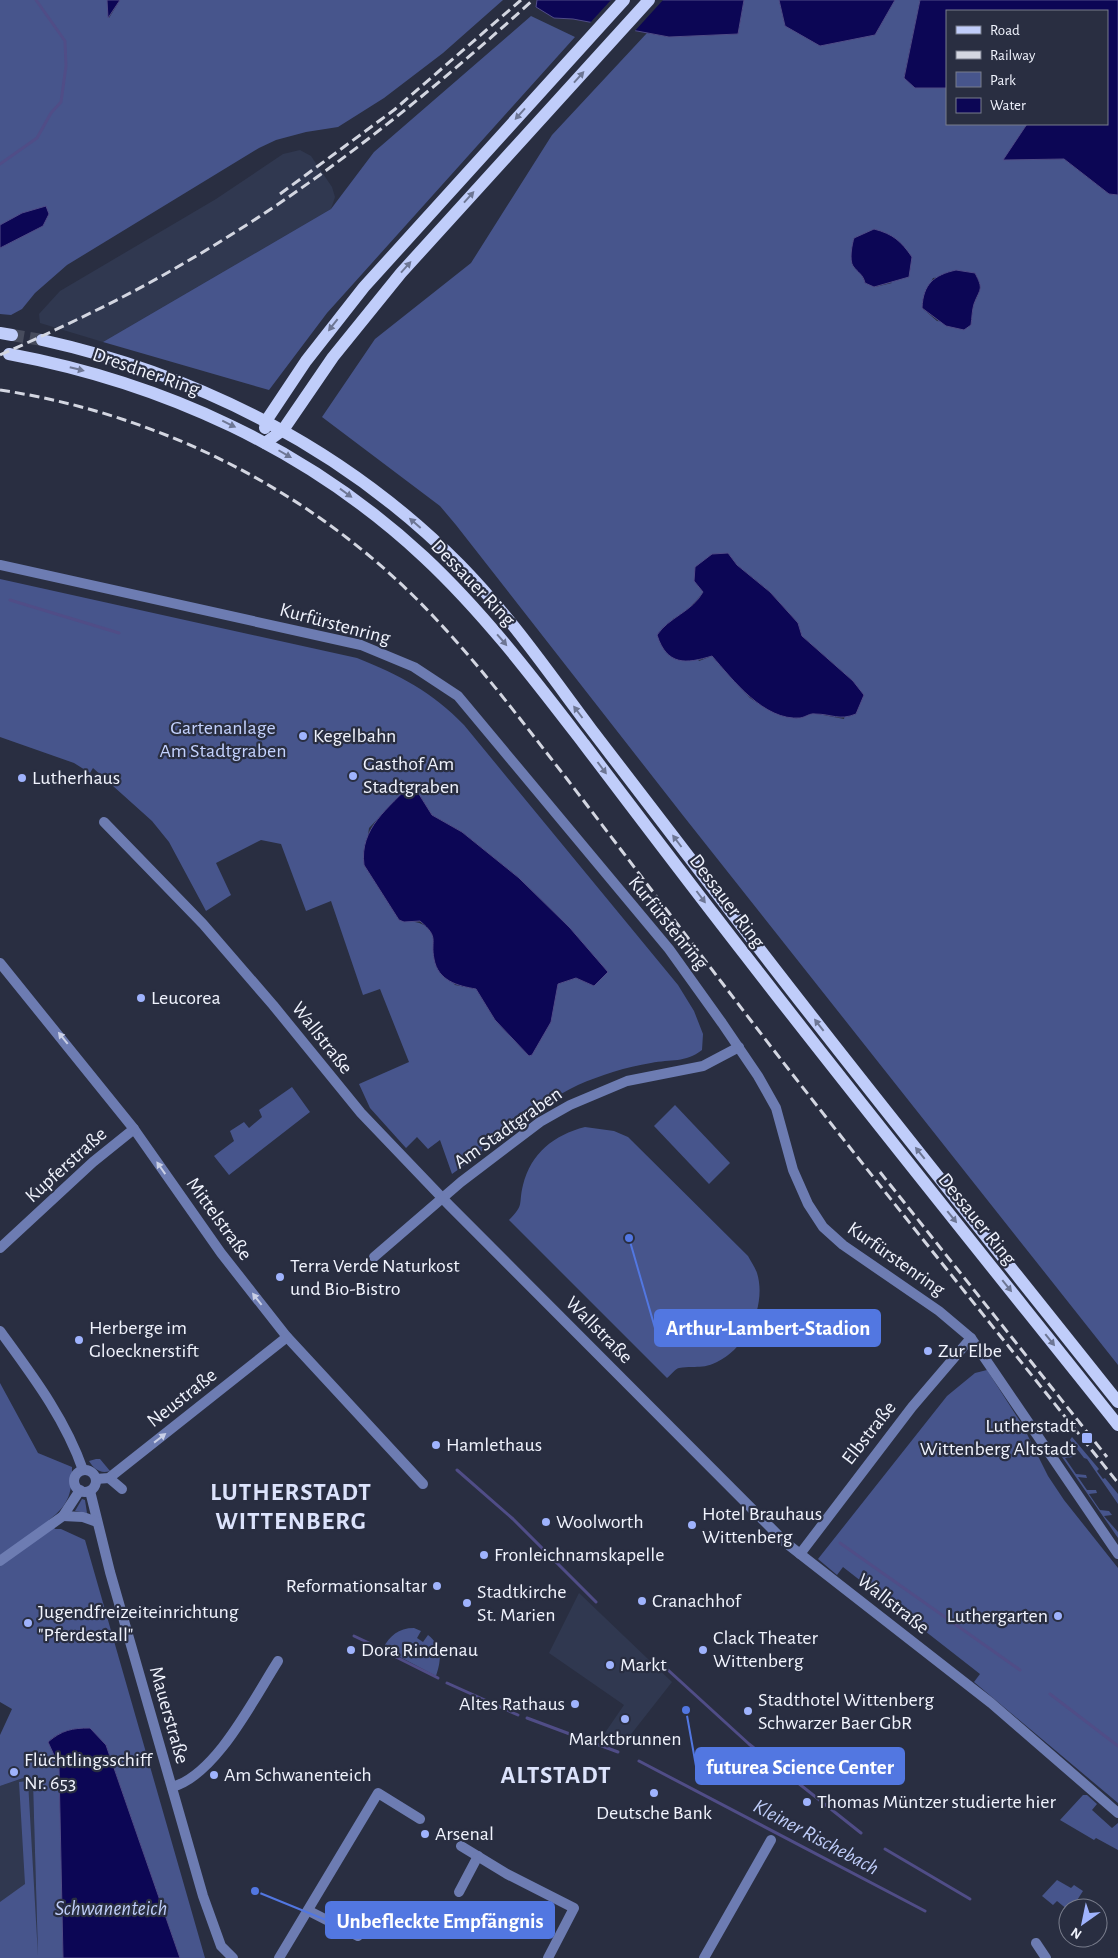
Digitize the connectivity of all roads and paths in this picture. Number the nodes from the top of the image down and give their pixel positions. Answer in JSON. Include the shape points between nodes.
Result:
{"nodes":[{"id":1,"x":624,"y":0,"type":"edge"},
{"id":2,"x":649,"y":0,"type":"edge"},
{"id":3,"x":42,"y":340,"type":"tunnel mouth"},
{"id":4,"x":9,"y":354,"type":"dead end"},
{"id":5,"x":266,"y":420,"type":"junction"},
{"id":6,"x":283,"y":430,"type":"junction"},
{"id":7,"x":265,"y":443,"type":"junction"},
{"id":8,"x":0,"y":565,"type":"edge"},
{"id":9,"x":104,"y":822,"type":"dead end"},
{"id":10,"x":0,"y":962,"type":"edge"},
{"id":11,"x":739,"y":1047,"type":"junction"},
{"id":12,"x":134,"y":1129,"type":"junction"},
{"id":13,"x":442,"y":1198,"type":"junction"},
{"id":14,"x":0,"y":1248,"type":"edge"},
{"id":15,"x":374,"y":1257,"type":"dead end"},
{"id":16,"x":0,"y":1331,"type":"edge"},
{"id":17,"x":287,"y":1337,"type":"junction"},
{"id":18,"x":971,"y":1338,"type":"junction"},
{"id":19,"x":1118,"y":1402,"type":"edge"},
{"id":20,"x":1118,"y":1425,"type":"edge"},
{"id":21,"x":83,"y":1470,"type":"junction"},
{"id":22,"x":109,"y":1478,"type":"junction"},
{"id":23,"x":96,"y":1479,"type":"junction"},
{"id":24,"x":424,"y":1484,"type":"dead end"},
{"id":25,"x":122,"y":1489,"type":"dead end"},
{"id":26,"x":85,"y":1490,"type":"junction"},
{"id":27,"x":63,"y":1516,"type":"junction"},
{"id":28,"x":97,"y":1522,"type":"junction"},
{"id":29,"x":800,"y":1554,"type":"junction"},
{"id":30,"x":1118,"y":1554,"type":"edge"},
{"id":31,"x":0,"y":1561,"type":"edge"},
{"id":32,"x":278,"y":1662,"type":"dead end"},
{"id":33,"x":172,"y":1788,"type":"junction"},
{"id":34,"x":1118,"y":1813,"type":"edge"},
{"id":35,"x":420,"y":1819,"type":"dead end"},
{"id":36,"x":771,"y":1840,"type":"dead end"},
{"id":37,"x":461,"y":1846,"type":"dead end"},
{"id":38,"x":478,"y":1856,"type":"junction"},
{"id":39,"x":459,"y":1892,"type":"dead end"},
{"id":40,"x":309,"y":1911,"type":"junction"},
{"id":41,"x":358,"y":1936,"type":"dead end"},
{"id":42,"x":1036,"y":1943,"type":"dead end"},
{"id":43,"x":221,"y":1953,"type":"edge"},
{"id":44,"x":233,"y":1958,"type":"edge"},
{"id":45,"x":279,"y":1958,"type":"edge"},
{"id":46,"x":548,"y":1958,"type":"edge"},
{"id":47,"x":704,"y":1958,"type":"edge"},
{"id":48,"x":1046,"y":1958,"type":"edge"}],
"edges":[{"from":1,"to":5,"type":"main road","one_way":true,"via":[[422,221],[333,324]]},
{"from":6,"to":2,"type":"main road","one_way":true,"via":[[354,330]]},
{"from":3,"to":5,"type":"main road","name":"Dresdner Ring","via":[[157,373]]},
{"from":4,"to":7,"type":"main road","name":"Dresdner Ring","one_way":true,"via":[[149,390],[219,419]]},
{"from":5,"to":6,"type":"main road","name":"Dresdner Ring"},
{"from":5,"to":7,"type":"main road"},
{"from":6,"to":7,"type":"main road"},
{"from":19,"to":6,"type":"main road","name":"Dessauer Ring","one_way":true,"via":[[764,955],[481,588],[441,547],[386,499]]},
{"from":7,"to":20,"type":"main road","name":"Dessauer Ring","one_way":true,"via":[[329,482],[394,531],[486,622],[538,684],[782,1002]]},
{"from":8,"to":11,"type":"street","name":"Kurfürstenring","via":[[342,640],[397,659],[447,687],[468,707],[669,949]]},
{"from":9,"to":13,"type":"street","name":"Wallstraße","via":[[203,924],[274,1005],[351,1102]]},
{"from":12,"to":10,"type":"street","name":"Mittelstraße","one_way":true},
{"from":11,"to":13,"type":"street","name":"Am Stadtgraben","via":[[704,1066],[627,1081],[570,1105],[540,1122]]},
{"from":11,"to":18,"type":"street","name":"Kurfürstenring","via":[[776,1108],[793,1170],[808,1204],[824,1227],[843,1245],[939,1311]]},
{"from":12,"to":14,"type":"street","name":"Kupferstraße","via":[[93,1162]]},
{"from":17,"to":12,"type":"street","name":"Mittelstraße","one_way":true,"via":[[215,1245]]},
{"from":13,"to":15,"type":"street","name":"Am Stadtgraben"},
{"from":13,"to":29,"type":"street","name":"Wallstraße"},
{"from":16,"to":21,"type":"street","via":[[58,1415]]},
{"from":22,"to":17,"type":"street","name":"Neustraße","one_way":true},
{"from":17,"to":24,"type":"street","name":"Mittelstraße"},
{"from":18,"to":29,"type":"street","name":"Elbstraße","via":[[912,1407]]},
{"from":18,"to":30,"type":"street","name":"Kurfürstenring"},
{"from":21,"to":23,"type":"street","via":[[90,1471]]},
{"from":21,"to":26,"type":"street","via":[[75,1479],[76,1486]]},
{"from":22,"to":23,"type":"street"},
{"from":22,"to":25,"type":"street"},
{"from":23,"to":26,"type":"street","via":[[95,1486]]},
{"from":26,"to":27,"type":"street"},
{"from":26,"to":28,"type":"street","name":"Mauerstraße"},
{"from":27,"to":28,"type":"street"},
{"from":27,"to":31,"type":"street"},
{"from":28,"to":33,"type":"street","name":"Mauerstraße"},
{"from":29,"to":34,"type":"street","name":"Wallstraße","via":[[991,1703]]},
{"from":32,"to":33,"type":"street","via":[[213,1761],[188,1781]]},
{"from":33,"to":43,"type":"street","name":"Mauerstraße"},
{"from":35,"to":40,"type":"street","via":[[378,1793]]},
{"from":36,"to":47,"type":"street"},
{"from":37,"to":38,"type":"street"},
{"from":38,"to":39,"type":"street"},
{"from":38,"to":46,"type":"street","via":[[574,1908]]},
{"from":40,"to":41,"type":"street"},
{"from":40,"to":45,"type":"street"},
{"from":42,"to":48,"type":"street"},
{"from":43,"to":44,"type":"street","name":"Mauerstraße"}]}
